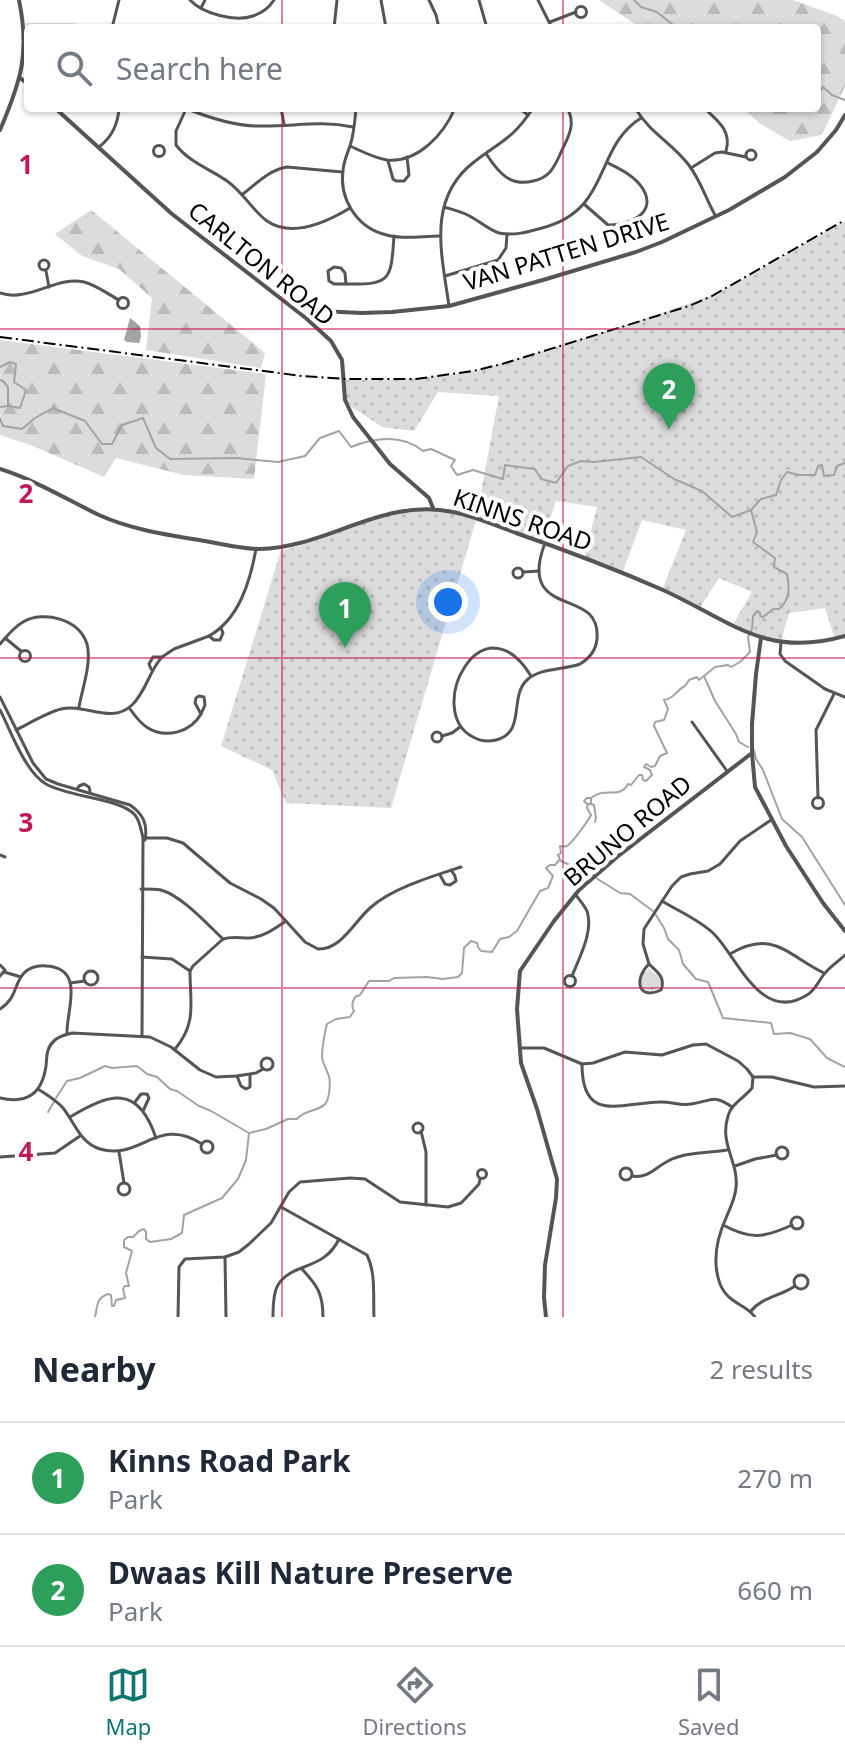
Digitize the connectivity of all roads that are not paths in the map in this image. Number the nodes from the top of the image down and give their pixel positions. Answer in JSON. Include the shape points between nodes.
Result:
{"nodes":[{"id":1,"x":19,"y":0,"type":"edge"},
{"id":2,"x":119,"y":0,"type":"edge"},
{"id":3,"x":190,"y":0,"type":"edge"},
{"id":4,"x":205,"y":0,"type":"edge"},
{"id":5,"x":274,"y":0,"type":"edge"},
{"id":6,"x":337,"y":0,"type":"edge"},
{"id":7,"x":381,"y":0,"type":"edge"},
{"id":8,"x":429,"y":0,"type":"edge"},
{"id":9,"x":479,"y":0,"type":"edge"},
{"id":10,"x":538,"y":0,"type":"edge"},
{"id":11,"x":201,"y":8,"type":"junction"},
{"id":12,"x":576,"y":12,"type":"dead end"},
{"id":13,"x":550,"y":22,"type":"joint"},
{"id":14,"x":113,"y":24,"type":"edge"},
{"id":15,"x":334,"y":24,"type":"edge"},
{"id":16,"x":385,"y":24,"type":"edge"},
{"id":17,"x":438,"y":24,"type":"edge"},
{"id":18,"x":486,"y":24,"type":"edge"},
{"id":19,"x":24,"y":32,"type":"edge"},
{"id":20,"x":24,"y":54,"type":"edge"},
{"id":21,"x":20,"y":78,"type":"junction"},
{"id":22,"x":24,"y":81,"type":"edge"},
{"id":23,"x":60,"y":112,"type":"edge"},
{"id":24,"x":118,"y":112,"type":"edge"},
{"id":25,"x":183,"y":112,"type":"edge"},
{"id":26,"x":198,"y":112,"type":"edge"},
{"id":27,"x":282,"y":112,"type":"edge"},
{"id":28,"x":355,"y":112,"type":"edge"},
{"id":29,"x":453,"y":112,"type":"edge"},
{"id":30,"x":524,"y":112,"type":"edge"},
{"id":31,"x":530,"y":112,"type":"edge"},
{"id":32,"x":569,"y":112,"type":"edge"},
{"id":33,"x":637,"y":112,"type":"edge"},
{"id":34,"x":708,"y":112,"type":"edge"},
{"id":35,"x":528,"y":115,"type":"junction"},
{"id":36,"x":845,"y":115,"type":"edge"},
{"id":37,"x":641,"y":118,"type":"junction"},
{"id":38,"x":284,"y":124,"type":"junction"},
{"id":39,"x":353,"y":127,"type":"junction"},
{"id":40,"x":0,"y":130,"type":"edge"},
{"id":41,"x":350,"y":146,"type":"junction"},
{"id":42,"x":99,"y":147,"type":"junction"},
{"id":43,"x":726,"y":151,"type":"junction"},
{"id":44,"x":486,"y":153,"type":"junction"},
{"id":45,"x":407,"y":157,"type":"junction"},
{"id":46,"x":746,"y":157,"type":"dead end"},
{"id":47,"x":388,"y":160,"type":"junction"},
{"id":48,"x":608,"y":163,"type":"junction"},
{"id":49,"x":691,"y":168,"type":"junction"},
{"id":50,"x":342,"y":172,"type":"junction"},
{"id":51,"x":243,"y":194,"type":"junction"},
{"id":52,"x":584,"y":204,"type":"junction"},
{"id":53,"x":444,"y":207,"type":"junction"},
{"id":54,"x":350,"y":208,"type":"junction"},
{"id":55,"x":716,"y":217,"type":"junction"},
{"id":56,"x":507,"y":234,"type":"junction"},
{"id":57,"x":394,"y":236,"type":"junction"},
{"id":58,"x":440,"y":236,"type":"junction"},
{"id":59,"x":45,"y":270,"type":"dead end"},
{"id":60,"x":445,"y":276,"type":"junction"},
{"id":61,"x":346,"y":284,"type":"junction"},
{"id":62,"x":49,"y":287,"type":"junction"},
{"id":63,"x":0,"y":293,"type":"edge"},
{"id":64,"x":119,"y":300,"type":"dead end"},
{"id":65,"x":449,"y":306,"type":"junction"},
{"id":66,"x":307,"y":319,"type":"junction"},
{"id":67,"x":0,"y":469,"type":"edge"},
{"id":68,"x":434,"y":509,"type":"junction"},
{"id":69,"x":545,"y":543,"type":"junction"},
{"id":70,"x":256,"y":549,"type":"junction"},
{"id":71,"x":539,"y":571,"type":"junction"},
{"id":72,"x":523,"y":572,"type":"dead end"},
{"id":73,"x":221,"y":628,"type":"junction"},
{"id":74,"x":209,"y":636,"type":"junction"},
{"id":75,"x":845,"y":636,"type":"edge"},
{"id":76,"x":5,"y":638,"type":"junction"},
{"id":77,"x":761,"y":638,"type":"junction"},
{"id":78,"x":781,"y":642,"type":"junction"},
{"id":79,"x":0,"y":644,"type":"edge"},
{"id":80,"x":22,"y":651,"type":"dead end"},
{"id":81,"x":531,"y":676,"type":"junction"},
{"id":82,"x":834,"y":694,"type":"junction"},
{"id":83,"x":0,"y":697,"type":"edge"},
{"id":84,"x":845,"y":697,"type":"edge"},
{"id":85,"x":79,"y":708,"type":"junction"},
{"id":86,"x":129,"y":708,"type":"junction"},
{"id":87,"x":0,"y":710,"type":"edge"},
{"id":88,"x":201,"y":714,"type":"dead end"},
{"id":89,"x":692,"y":722,"type":"dead end"},
{"id":90,"x":460,"y":727,"type":"junction"},
{"id":91,"x":17,"y":730,"type":"junction"},
{"id":92,"x":11,"y":732,"type":"junction"},
{"id":93,"x":442,"y":736,"type":"dead end"},
{"id":94,"x":752,"y":753,"type":"junction"},
{"id":95,"x":727,"y":771,"type":"junction"},
{"id":96,"x":818,"y":798,"type":"dead end"},
{"id":97,"x":771,"y":820,"type":"junction"},
{"id":98,"x":144,"y":840,"type":"junction"},
{"id":99,"x":461,"y":867,"type":"dead end"},
{"id":100,"x":451,"y":870,"type":"junction"},
{"id":101,"x":440,"y":875,"type":"junction"},
{"id":102,"x":141,"y":889,"type":"junction"},
{"id":103,"x":575,"y":894,"type":"junction"},
{"id":104,"x":662,"y":901,"type":"junction"},
{"id":105,"x":286,"y":921,"type":"junction"},
{"id":106,"x":845,"y":931,"type":"edge"},
{"id":107,"x":223,"y":939,"type":"junction"},
{"id":108,"x":730,"y":954,"type":"junction"},
{"id":109,"x":845,"y":955,"type":"edge"},
{"id":110,"x":142,"y":957,"type":"junction"},
{"id":111,"x":649,"y":964,"type":"junction"},
{"id":112,"x":0,"y":965,"type":"edge"},
{"id":113,"x":190,"y":971,"type":"junction"},
{"id":114,"x":4,"y":972,"type":"junction"},
{"id":115,"x":825,"y":973,"type":"junction"},
{"id":116,"x":0,"y":976,"type":"edge"},
{"id":117,"x":572,"y":976,"type":"dead end"},
{"id":118,"x":21,"y":977,"type":"junction"},
{"id":119,"x":85,"y":981,"type":"dead end"},
{"id":120,"x":70,"y":983,"type":"junction"},
{"id":121,"x":0,"y":1009,"type":"edge"},
{"id":122,"x":67,"y":1034,"type":"junction"},
{"id":123,"x":142,"y":1036,"type":"junction"},
{"id":124,"x":519,"y":1048,"type":"junction"},
{"id":125,"x":174,"y":1050,"type":"junction"},
{"id":126,"x":582,"y":1064,"type":"junction"},
{"id":127,"x":263,"y":1069,"type":"dead end"},
{"id":128,"x":249,"y":1074,"type":"junction"},
{"id":129,"x":237,"y":1076,"type":"junction"},
{"id":130,"x":753,"y":1077,"type":"junction"},
{"id":131,"x":845,"y":1086,"type":"edge"},
{"id":132,"x":38,"y":1089,"type":"junction"},
{"id":133,"x":0,"y":1098,"type":"edge"},
{"id":134,"x":134,"y":1103,"type":"junction"},
{"id":135,"x":732,"y":1107,"type":"junction"},
{"id":136,"x":143,"y":1111,"type":"junction"},
{"id":137,"x":70,"y":1117,"type":"junction"},
{"id":138,"x":421,"y":1131,"type":"dead end"},
{"id":139,"x":80,"y":1136,"type":"junction"},
{"id":140,"x":156,"y":1138,"type":"junction"},
{"id":141,"x":202,"y":1144,"type":"dead end"},
{"id":142,"x":727,"y":1150,"type":"junction"},
{"id":143,"x":119,"y":1152,"type":"junction"},
{"id":144,"x":777,"y":1155,"type":"dead end"},
{"id":145,"x":0,"y":1157,"type":"edge"},
{"id":146,"x":735,"y":1166,"type":"junction"},
{"id":147,"x":632,"y":1176,"type":"dead end"},
{"id":148,"x":480,"y":1179,"type":"dead end"},
{"id":149,"x":124,"y":1183,"type":"dead end"},
{"id":150,"x":426,"y":1205,"type":"junction"},
{"id":151,"x":281,"y":1207,"type":"junction"},
{"id":152,"x":723,"y":1225,"type":"junction"},
{"id":153,"x":792,"y":1225,"type":"dead end"},
{"id":154,"x":340,"y":1239,"type":"junction"},
{"id":155,"x":225,"y":1257,"type":"junction"},
{"id":156,"x":301,"y":1268,"type":"junction"},
{"id":157,"x":795,"y":1286,"type":"dead end"},
{"id":158,"x":751,"y":1311,"type":"junction"},
{"id":159,"x":178,"y":1317,"type":"edge"},
{"id":160,"x":226,"y":1317,"type":"edge"},
{"id":161,"x":273,"y":1317,"type":"edge"},
{"id":162,"x":323,"y":1317,"type":"edge"},
{"id":163,"x":374,"y":1317,"type":"edge"},
{"id":164,"x":546,"y":1317,"type":"edge"},
{"id":165,"x":755,"y":1317,"type":"edge"}],
"edges":[{"from":1,"to":19,"type":"street"},
{"from":2,"to":14,"type":"street"},
{"from":3,"to":11,"type":"street"},
{"from":4,"to":11,"type":"street"},
{"from":5,"to":11,"type":"street","via":[[263,12],[245,18]]},
{"from":6,"to":15,"type":"street"},
{"from":7,"to":16,"type":"street"},
{"from":8,"to":17,"type":"street"},
{"from":9,"to":18,"type":"street"},
{"from":10,"to":13,"type":"street"},
{"from":12,"to":13,"type":"street"},
{"from":20,"to":21,"type":"street"},
{"from":21,"to":22,"type":"street"},
{"from":21,"to":40,"type":"street"},
{"from":23,"to":42,"type":"street","name":"CARLTON ROAD"},
{"from":24,"to":42,"type":"street","via":[[112,133]]},
{"from":25,"to":51,"type":"street","via":[[176,145]]},
{"from":26,"to":38,"type":"street","via":[[237,124]]},
{"from":27,"to":38,"type":"street"},
{"from":28,"to":39,"type":"street"},
{"from":29,"to":45,"type":"street","via":[[434,140]]},
{"from":30,"to":35,"type":"street"},
{"from":31,"to":35,"type":"street"},
{"from":32,"to":44,"type":"street","via":[[570,135],[541,179],[512,181]]},
{"from":33,"to":37,"type":"street"},
{"from":34,"to":43,"type":"street","via":[[725,129]]},
{"from":35,"to":44,"type":"street","via":[[516,132]]},
{"from":36,"to":55,"type":"street","name":"VAN PATTEN DRIVE","via":[[804,163]]},
{"from":37,"to":48,"type":"street","via":[[623,132]]},
{"from":37,"to":49,"type":"street"},
{"from":38,"to":39,"type":"street"},
{"from":39,"to":41,"type":"street"},
{"from":41,"to":47,"type":"street"},
{"from":41,"to":50,"type":"street"},
{"from":42,"to":66,"type":"street","name":"CARLTON ROAD","via":[[172,214]]},
{"from":43,"to":46,"type":"street"},
{"from":43,"to":49,"type":"street"},
{"from":44,"to":53,"type":"street","via":[[457,179]]},
{"from":45,"to":47,"type":"street"},
{"from":45,"to":47,"type":"street","via":[[409,175],[400,182],[391,177]]},
{"from":48,"to":52,"type":"street"},
{"from":48,"to":52,"type":"street","via":[[642,187],[643,213],[630,222],[608,225]]},
{"from":49,"to":55,"type":"street"},
{"from":50,"to":51,"type":"street","via":[[279,168]]},
{"from":50,"to":54,"type":"street"},
{"from":51,"to":54,"type":"street","via":[[267,221],[288,228],[321,223]]},
{"from":52,"to":56,"type":"street","via":[[547,227]]},
{"from":53,"to":56,"type":"street"},
{"from":53,"to":58,"type":"street"},
{"from":54,"to":57,"type":"street","via":[[374,231]]},
{"from":55,"to":65,"type":"street","name":"VAN PATTEN DRIVE","via":[[636,252]]},
{"from":56,"to":60,"type":"street","via":[[498,260]]},
{"from":57,"to":58,"type":"street"},
{"from":57,"to":61,"type":"street","via":[[392,263],[384,279]]},
{"from":58,"to":60,"type":"street"},
{"from":59,"to":62,"type":"street"},
{"from":60,"to":65,"type":"street"},
{"from":61,"to":61,"type":"street","via":[[329,281],[330,268],[341,268]]},
{"from":62,"to":63,"type":"street","via":[[13,297]]},
{"from":62,"to":64,"type":"street","via":[[79,281]]},
{"from":65,"to":66,"type":"street","name":"VAN PATTEN DRIVE","via":[[322,311]]},
{"from":66,"to":68,"type":"street","name":"CARLTON ROAD","via":[[340,354],[345,400],[353,417]]},
{"from":67,"to":70,"type":"street","name":"KINNS ROAD","via":[[128,526]]},
{"from":68,"to":69,"type":"street","name":"KINNS ROAD"},
{"from":68,"to":70,"type":"street","name":"KINNS ROAD","via":[[386,513],[306,542]]},
{"from":69,"to":71,"type":"street"},
{"from":69,"to":77,"type":"street","name":"KINNS ROAD","via":[[671,594]]},
{"from":70,"to":73,"type":"street","via":[[245,591]]},
{"from":71,"to":72,"type":"street"},
{"from":71,"to":81,"type":"street","via":[[549,593],[592,617],[597,637],[587,660]]},
{"from":73,"to":74,"type":"street"},
{"from":73,"to":74,"type":"street","via":[[220,640]]},
{"from":74,"to":86,"type":"street","via":[[162,657]]},
{"from":75,"to":78,"type":"street","name":"KINNS ROAD"},
{"from":76,"to":79,"type":"street"},
{"from":76,"to":80,"type":"street"},
{"from":76,"to":85,"type":"street","via":[[22,622],[38,617],[74,626],[87,648]]},
{"from":77,"to":78,"type":"street","name":"KINNS ROAD"},
{"from":77,"to":94,"type":"street"},
{"from":78,"to":82,"type":"street","via":[[785,661]]},
{"from":81,"to":90,"type":"street","via":[[519,690],[510,733],[484,741]]},
{"from":81,"to":90,"type":"street","via":[[519,658],[501,649],[472,656],[460,676],[453,706]]},
{"from":82,"to":84,"type":"street"},
{"from":82,"to":96,"type":"street","via":[[816,730]]},
{"from":83,"to":91,"type":"street"},
{"from":85,"to":86,"type":"street","via":[[112,714]]},
{"from":85,"to":91,"type":"street","via":[[62,709]]},
{"from":86,"to":88,"type":"street","via":[[146,727],[172,734]]},
{"from":87,"to":92,"type":"street"},
{"from":89,"to":95,"type":"street"},
{"from":90,"to":93,"type":"street"},
{"from":91,"to":92,"type":"street"},
{"from":91,"to":98,"type":"street","via":[[46,779],[135,809],[145,821]]},
{"from":92,"to":98,"type":"street","via":[[42,781],[129,810],[139,821]]},
{"from":94,"to":95,"type":"street","name":"BRUNO ROAD"},
{"from":94,"to":97,"type":"street","via":[[755,787]]},
{"from":95,"to":103,"type":"street","name":"BRUNO ROAD"},
{"from":97,"to":104,"type":"street","via":[[740,841],[720,864],[681,877]]},
{"from":97,"to":106,"type":"street"},
{"from":98,"to":102,"type":"street"},
{"from":98,"to":105,"type":"street","via":[[183,843]]},
{"from":99,"to":100,"type":"street"},
{"from":100,"to":101,"type":"street"},
{"from":100,"to":101,"type":"street","via":[[456,881],[450,885]]},
{"from":101,"to":105,"type":"street","via":[[382,899],[330,948],[311,946]]},
{"from":102,"to":107,"type":"street","via":[[171,894]]},
{"from":102,"to":110,"type":"street"},
{"from":103,"to":117,"type":"street","via":[[588,922]]},
{"from":103,"to":124,"type":"street","name":"BRUNO ROAD","via":[[520,971]]},
{"from":104,"to":108,"type":"street","via":[[713,933]]},
{"from":104,"to":111,"type":"street","via":[[644,929]]},
{"from":105,"to":107,"type":"street","via":[[268,934]]},
{"from":107,"to":113,"type":"street"},
{"from":108,"to":115,"type":"street","via":[[751,944],[773,944]]},
{"from":108,"to":115,"type":"street","via":[[752,985],[776,1000],[804,997]]},
{"from":109,"to":115,"type":"street"},
{"from":110,"to":113,"type":"street","via":[[172,959]]},
{"from":110,"to":123,"type":"street"},
{"from":111,"to":111,"type":"street","via":[[663,981],[661,990],[652,993],[639,981]]},
{"from":112,"to":114,"type":"street"},
{"from":113,"to":125,"type":"street","via":[[190,1024]]},
{"from":114,"to":116,"type":"street"},
{"from":114,"to":118,"type":"street"},
{"from":118,"to":120,"type":"street","via":[[29,969],[51,966],[63,971]]},
{"from":118,"to":121,"type":"street","via":[[14,996]]},
{"from":119,"to":120,"type":"street"},
{"from":120,"to":122,"type":"street"},
{"from":122,"to":123,"type":"street"},
{"from":122,"to":132,"type":"street","via":[[48,1049]]},
{"from":123,"to":125,"type":"street"},
{"from":124,"to":126,"type":"street","via":[[544,1048]]},
{"from":124,"to":164,"type":"street","name":"BRUNO ROAD","via":[[557,1179],[545,1265]]},
{"from":125,"to":129,"type":"street","via":[[209,1074]]},
{"from":126,"to":130,"type":"street","via":[[625,1052],[662,1055],[706,1044],[738,1061]]},
{"from":126,"to":135,"type":"street","via":[[587,1094],[604,1107],[686,1105],[714,1098]]},
{"from":127,"to":128,"type":"street"},
{"from":128,"to":129,"type":"street"},
{"from":128,"to":129,"type":"street","via":[[246,1089]]},
{"from":130,"to":131,"type":"street"},
{"from":130,"to":135,"type":"street","via":[[750,1091]]},
{"from":132,"to":133,"type":"street","via":[[22,1100]]},
{"from":132,"to":137,"type":"street"},
{"from":134,"to":136,"type":"street"},
{"from":134,"to":136,"type":"street","via":[[147,1094],[149,1103]]},
{"from":134,"to":137,"type":"street","via":[[110,1099]]},
{"from":135,"to":142,"type":"street"},
{"from":136,"to":140,"type":"street"},
{"from":137,"to":139,"type":"street"},
{"from":138,"to":150,"type":"street"},
{"from":139,"to":143,"type":"street","via":[[98,1149]]},
{"from":139,"to":145,"type":"street","via":[[55,1153]]},
{"from":140,"to":141,"type":"street","via":[[181,1134]]},
{"from":140,"to":143,"type":"street"},
{"from":142,"to":146,"type":"street"},
{"from":142,"to":147,"type":"street","via":[[681,1156],[645,1176]]},
{"from":143,"to":149,"type":"street"},
{"from":144,"to":146,"type":"street"},
{"from":146,"to":152,"type":"street","via":[[737,1186]]},
{"from":148,"to":150,"type":"street","via":[[461,1203]]},
{"from":150,"to":151,"type":"street","via":[[400,1202],[365,1179],[350,1178],[300,1182]]},
{"from":151,"to":154,"type":"street"},
{"from":151,"to":155,"type":"street","via":[[259,1236]]},
{"from":152,"to":153,"type":"street","via":[[763,1237]]},
{"from":152,"to":158,"type":"street","via":[[716,1250],[720,1284],[730,1299]]},
{"from":154,"to":156,"type":"street","via":[[327,1257]]},
{"from":154,"to":163,"type":"street","via":[[370,1259]]},
{"from":155,"to":159,"type":"street","via":[[181,1262]]},
{"from":155,"to":160,"type":"street"},
{"from":156,"to":161,"type":"street","via":[[277,1286]]},
{"from":156,"to":162,"type":"street","via":[[319,1288]]},
{"from":157,"to":158,"type":"street"},
{"from":158,"to":165,"type":"street"}]}
